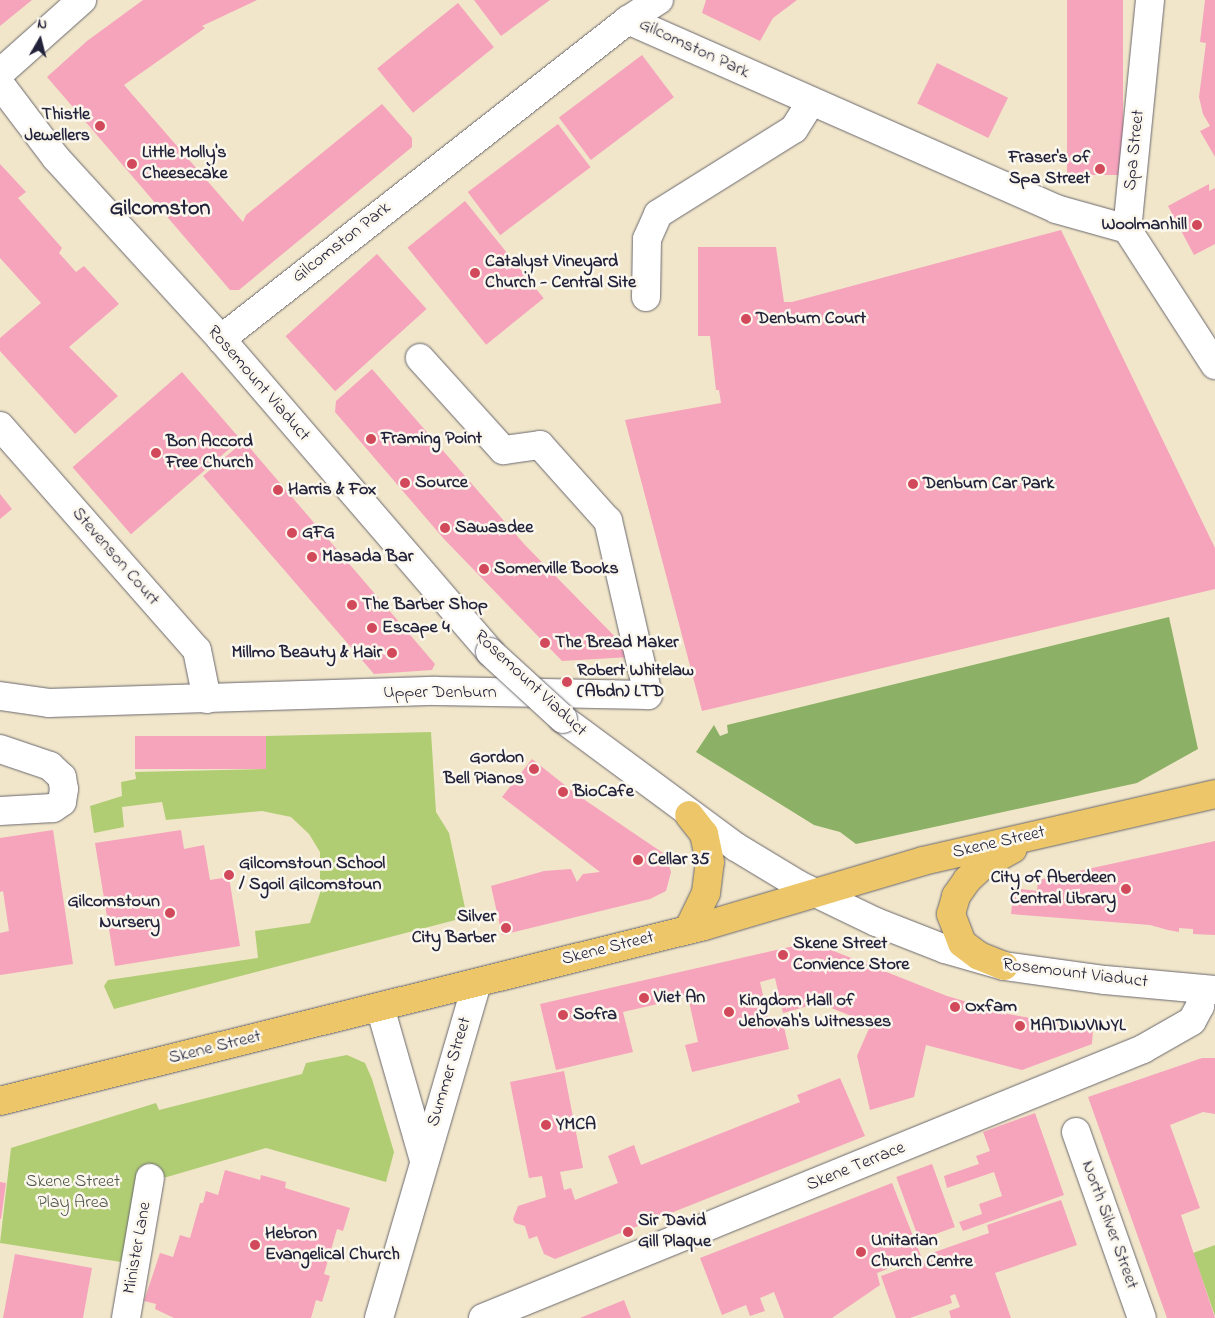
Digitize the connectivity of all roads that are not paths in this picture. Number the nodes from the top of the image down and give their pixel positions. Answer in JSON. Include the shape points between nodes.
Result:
{"nodes":[{"id":1,"x":82,"y":0,"type":"edge"},
{"id":2,"x":659,"y":0,"type":"edge"},
{"id":3,"x":1150,"y":0,"type":"edge"},
{"id":4,"x":628,"y":20,"type":"junction"},
{"id":5,"x":0,"y":73,"type":"edge"},
{"id":6,"x":0,"y":84,"type":"edge"},
{"id":7,"x":811,"y":102,"type":"junction"},
{"id":8,"x":1127,"y":229,"type":"junction"},
{"id":9,"x":646,"y":296,"type":"dead end"},
{"id":10,"x":221,"y":339,"type":"junction"},
{"id":11,"x":420,"y":358,"type":"dead end"},
{"id":12,"x":1215,"y":365,"type":"edge"},
{"id":13,"x":0,"y":426,"type":"edge"},
{"id":14,"x":0,"y":696,"type":"edge"},
{"id":15,"x":207,"y":699,"type":"junction"},
{"id":16,"x":0,"y":750,"type":"edge"},
{"id":17,"x":1215,"y":794,"type":"edge"},
{"id":18,"x":0,"y":811,"type":"edge"},
{"id":19,"x":689,"y":815,"type":"junction"},
{"id":20,"x":1050,"y":832,"type":"junction"},
{"id":21,"x":815,"y":893,"type":"junction"},
{"id":22,"x":688,"y":930,"type":"junction"},
{"id":23,"x":1004,"y":966,"type":"junction"},
{"id":24,"x":477,"y":983,"type":"junction"},
{"id":25,"x":1209,"y":990,"type":"edge"},
{"id":26,"x":380,"y":1007,"type":"junction"},
{"id":27,"x":0,"y":1101,"type":"edge"},
{"id":28,"x":1076,"y":1132,"type":"dead end"},
{"id":29,"x":424,"y":1160,"type":"junction"},
{"id":30,"x":150,"y":1178,"type":"dead end"},
{"id":31,"x":384,"y":1315,"type":"edge"},
{"id":32,"x":127,"y":1318,"type":"edge"},
{"id":33,"x":484,"y":1318,"type":"edge"},
{"id":34,"x":1142,"y":1318,"type":"edge"}],
"edges":[{"from":1,"to":5,"type":"street"},
{"from":2,"to":4,"type":"street"},
{"from":3,"to":8,"type":"street","name":"Spa Street"},
{"from":4,"to":7,"type":"street","name":"Gilcomston Park"},
{"from":4,"to":10,"type":"street","name":"Gilcomston Park"},
{"from":6,"to":10,"type":"street","name":"Rosemount Viaduct","via":[[56,158]]},
{"from":7,"to":8,"type":"street","name":"Gilcomston Park","via":[[1056,209]]},
{"from":7,"to":9,"type":"street","via":[[794,129],[658,214],[648,239]]},
{"from":8,"to":12,"type":"street"},
{"from":10,"to":19,"type":"street","name":"Rosemount Viaduct","bridge":true,"via":[[490,652],[563,719]]},
{"from":11,"to":15,"type":"street","name":"Upper Denburn","via":[[503,450],[540,445],[608,521],[648,695],[436,691]]},
{"from":13,"to":15,"type":"street","name":"Stevenson Court","via":[[197,650]]},
{"from":14,"to":15,"type":"street","name":"Upper Denburn","via":[[49,703]]},
{"from":16,"to":18,"type":"street","via":[[50,766],[62,777],[64,789],[62,802],[53,808]]},
{"from":17,"to":20,"type":"main road","name":"Skene Street"},
{"from":19,"to":21,"type":"street","name":"Rosemount Viaduct"},
{"from":19,"to":22,"type":"main road","via":[[704,834],[710,862],[706,893]]},
{"from":20,"to":21,"type":"main road","name":"Skene Street","via":[[923,861]]},
{"from":20,"to":23,"type":"main road","via":[[982,866],[961,888],[952,906],[952,922],[962,943],[979,956]]},
{"from":21,"to":22,"type":"main road","name":"Skene Street"},
{"from":21,"to":23,"type":"street","name":"Rosemount Viaduct","via":[[924,941]]},
{"from":22,"to":24,"type":"main road","name":"Skene Street"},
{"from":23,"to":25,"type":"street","name":"Rosemount Viaduct"},
{"from":24,"to":26,"type":"main road","name":"Skene Street"},
{"from":24,"to":29,"type":"street","name":"Summer Street"},
{"from":25,"to":33,"type":"street","name":"Skene Terrace","via":[[1192,1021],[1180,1031],[1143,1049]]},
{"from":26,"to":27,"type":"main road","name":"Skene Street"},
{"from":26,"to":29,"type":"street","name":"Summer Street"},
{"from":28,"to":34,"type":"street","name":"North Silver Street"},
{"from":29,"to":31,"type":"street","name":"Summer Street"},
{"from":30,"to":32,"type":"street","name":"Minister Lane"}]}
